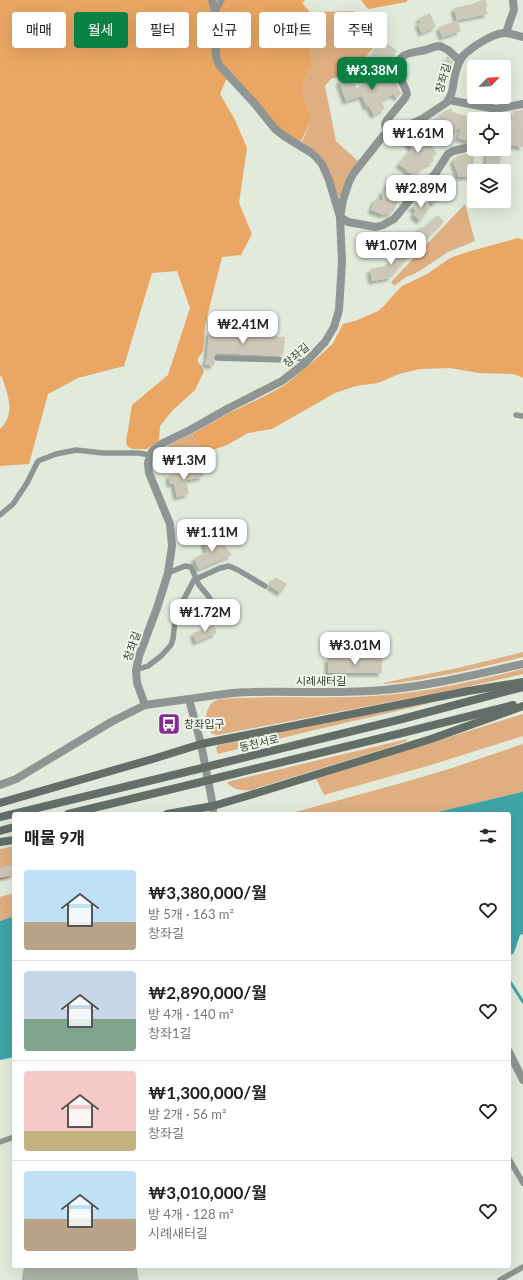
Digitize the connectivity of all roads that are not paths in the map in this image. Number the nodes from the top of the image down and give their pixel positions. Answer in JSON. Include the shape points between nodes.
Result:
{"nodes":[{"id":1,"x":212,"y":0,"type":"edge"},
{"id":2,"x":222,"y":0,"type":"edge"},
{"id":3,"x":513,"y":0,"type":"edge"},
{"id":4,"x":215,"y":12,"type":"joint"},
{"id":5,"x":506,"y":33,"type":"junction"},
{"id":6,"x":523,"y":37,"type":"edge"},
{"id":7,"x":215,"y":48,"type":"edge"},
{"id":8,"x":460,"y":61,"type":"junction"},
{"id":9,"x":449,"y":100,"type":"junction"},
{"id":10,"x":523,"y":104,"type":"edge"},
{"id":11,"x":492,"y":109,"type":"junction"},
{"id":12,"x":492,"y":112,"type":"edge"},
{"id":13,"x":388,"y":132,"type":"junction"},
{"id":14,"x":467,"y":148,"type":"edge"},
{"id":15,"x":340,"y":218,"type":"junction"},
{"id":16,"x":217,"y":358,"type":"dead end"},
{"id":17,"x":305,"y":363,"type":"junction"},
{"id":18,"x":516,"y":414,"type":"dead end"},
{"id":19,"x":523,"y":416,"type":"edge"},
{"id":20,"x":150,"y":455,"type":"junction"},
{"id":21,"x":1,"y":513,"type":"edge"},
{"id":22,"x":168,"y":573,"type":"junction"},
{"id":23,"x":196,"y":578,"type":"junction"},
{"id":24,"x":265,"y":586,"type":"dead end"},
{"id":25,"x":219,"y":616,"type":"dead end"},
{"id":26,"x":523,"y":664,"type":"edge"},
{"id":27,"x":136,"y":670,"type":"junction"},
{"id":28,"x":523,"y":682,"type":"edge"},
{"id":29,"x":523,"y":687,"type":"edge"},
{"id":30,"x":189,"y":699,"type":"junction"},
{"id":31,"x":523,"y":702,"type":"edge"},
{"id":32,"x":145,"y":705,"type":"junction"},
{"id":33,"x":523,"y":706,"type":"edge"},
{"id":34,"x":201,"y":744,"type":"junction"},
{"id":35,"x":0,"y":785,"type":"edge"},
{"id":36,"x":0,"y":803,"type":"edge"},
{"id":37,"x":213,"y":810,"type":"edge"},
{"id":38,"x":21,"y":812,"type":"edge"},
{"id":39,"x":76,"y":812,"type":"edge"},
{"id":40,"x":190,"y":812,"type":"edge"},
{"id":41,"x":12,"y":814,"type":"edge"},
{"id":42,"x":0,"y":817,"type":"edge"},
{"id":43,"x":12,"y":827,"type":"edge"},
{"id":44,"x":0,"y":830,"type":"edge"},
{"id":45,"x":12,"y":840,"type":"edge"},
{"id":46,"x":0,"y":842,"type":"edge"},
{"id":47,"x":511,"y":1056,"type":"edge"},
{"id":48,"x":523,"y":1080,"type":"edge"},
{"id":49,"x":12,"y":1138,"type":"edge"},
{"id":50,"x":0,"y":1142,"type":"edge"},
{"id":51,"x":511,"y":1162,"type":"edge"},
{"id":52,"x":523,"y":1183,"type":"edge"},
{"id":53,"x":523,"y":1267,"type":"edge"},
{"id":54,"x":500,"y":1280,"type":"edge"}],
"edges":[{"from":1,"to":4,"type":"street"},
{"from":2,"to":4,"type":"lane"},
{"from":3,"to":5,"type":"street","via":[[514,10]]},
{"from":5,"to":6,"type":"street"},
{"from":5,"to":8,"type":"street","name":"창좌길","via":[[479,44]]},
{"from":7,"to":15,"type":"street","via":[[219,65],[275,129],[307,149],[322,164]]},
{"from":8,"to":9,"type":"street","name":"창좌길"},
{"from":8,"to":13,"type":"street","via":[[440,46],[405,55],[398,69],[407,94],[387,120],[385,124]]},
{"from":9,"to":11,"type":"street"},
{"from":9,"to":13,"type":"street","name":"창좌길","via":[[422,119]]},
{"from":10,"to":11,"type":"street"},
{"from":11,"to":12,"type":"street"},
{"from":13,"to":15,"type":"street","name":"창좌길","via":[[353,174]]},
{"from":14,"to":15,"type":"street","via":[[450,153],[435,174],[390,222],[376,227]]},
{"from":15,"to":17,"type":"street","name":"창좌길","via":[[342,262],[337,319],[325,342]]},
{"from":16,"to":17,"type":"lane","via":[[298,358]]},
{"from":17,"to":20,"type":"street","name":"창좌길","via":[[275,385],[161,444]]},
{"from":18,"to":19,"type":"lane"},
{"from":20,"to":21,"type":"lane","via":[[76,450],[38,461],[28,483],[13,504]]},
{"from":20,"to":22,"type":"street","name":"창좌길","via":[[149,473],[172,534]]},
{"from":22,"to":23,"type":"lane","via":[[188,566]]},
{"from":22,"to":27,"type":"street","name":"창좌길"},
{"from":23,"to":24,"type":"lane","via":[[228,566]]},
{"from":23,"to":25,"type":"lane"},
{"from":23,"to":27,"type":"lane","via":[[177,612],[171,645],[148,666]]},
{"from":26,"to":30,"type":"street","name":"시례새터길","via":[[406,688],[358,692],[251,692]]},
{"from":27,"to":32,"type":"street","name":"창좌길"},
{"from":28,"to":34,"type":"main road"},
{"from":29,"to":38,"type":"main road","name":"동천서로","bridge":true},
{"from":30,"to":32,"type":"street","name":"시례새터길"},
{"from":30,"to":34,"type":"street"},
{"from":31,"to":39,"type":"main road","bridge":true},
{"from":32,"to":35,"type":"street","name":"시례새터길","via":[[111,722],[16,779]]},
{"from":33,"to":37,"type":"main road","via":[[431,739]]},
{"from":34,"to":36,"type":"main road"},
{"from":34,"to":37,"type":"street"},
{"from":37,"to":40,"type":"main road"},
{"from":41,"to":42,"type":"main road","name":"동천서로","bridge":true},
{"from":43,"to":44,"type":"main road"},
{"from":45,"to":46,"type":"main road"},
{"from":47,"to":48,"type":"street"},
{"from":49,"to":50,"type":"lane"},
{"from":51,"to":52,"type":"lane"},
{"from":53,"to":54,"type":"lane"}]}
